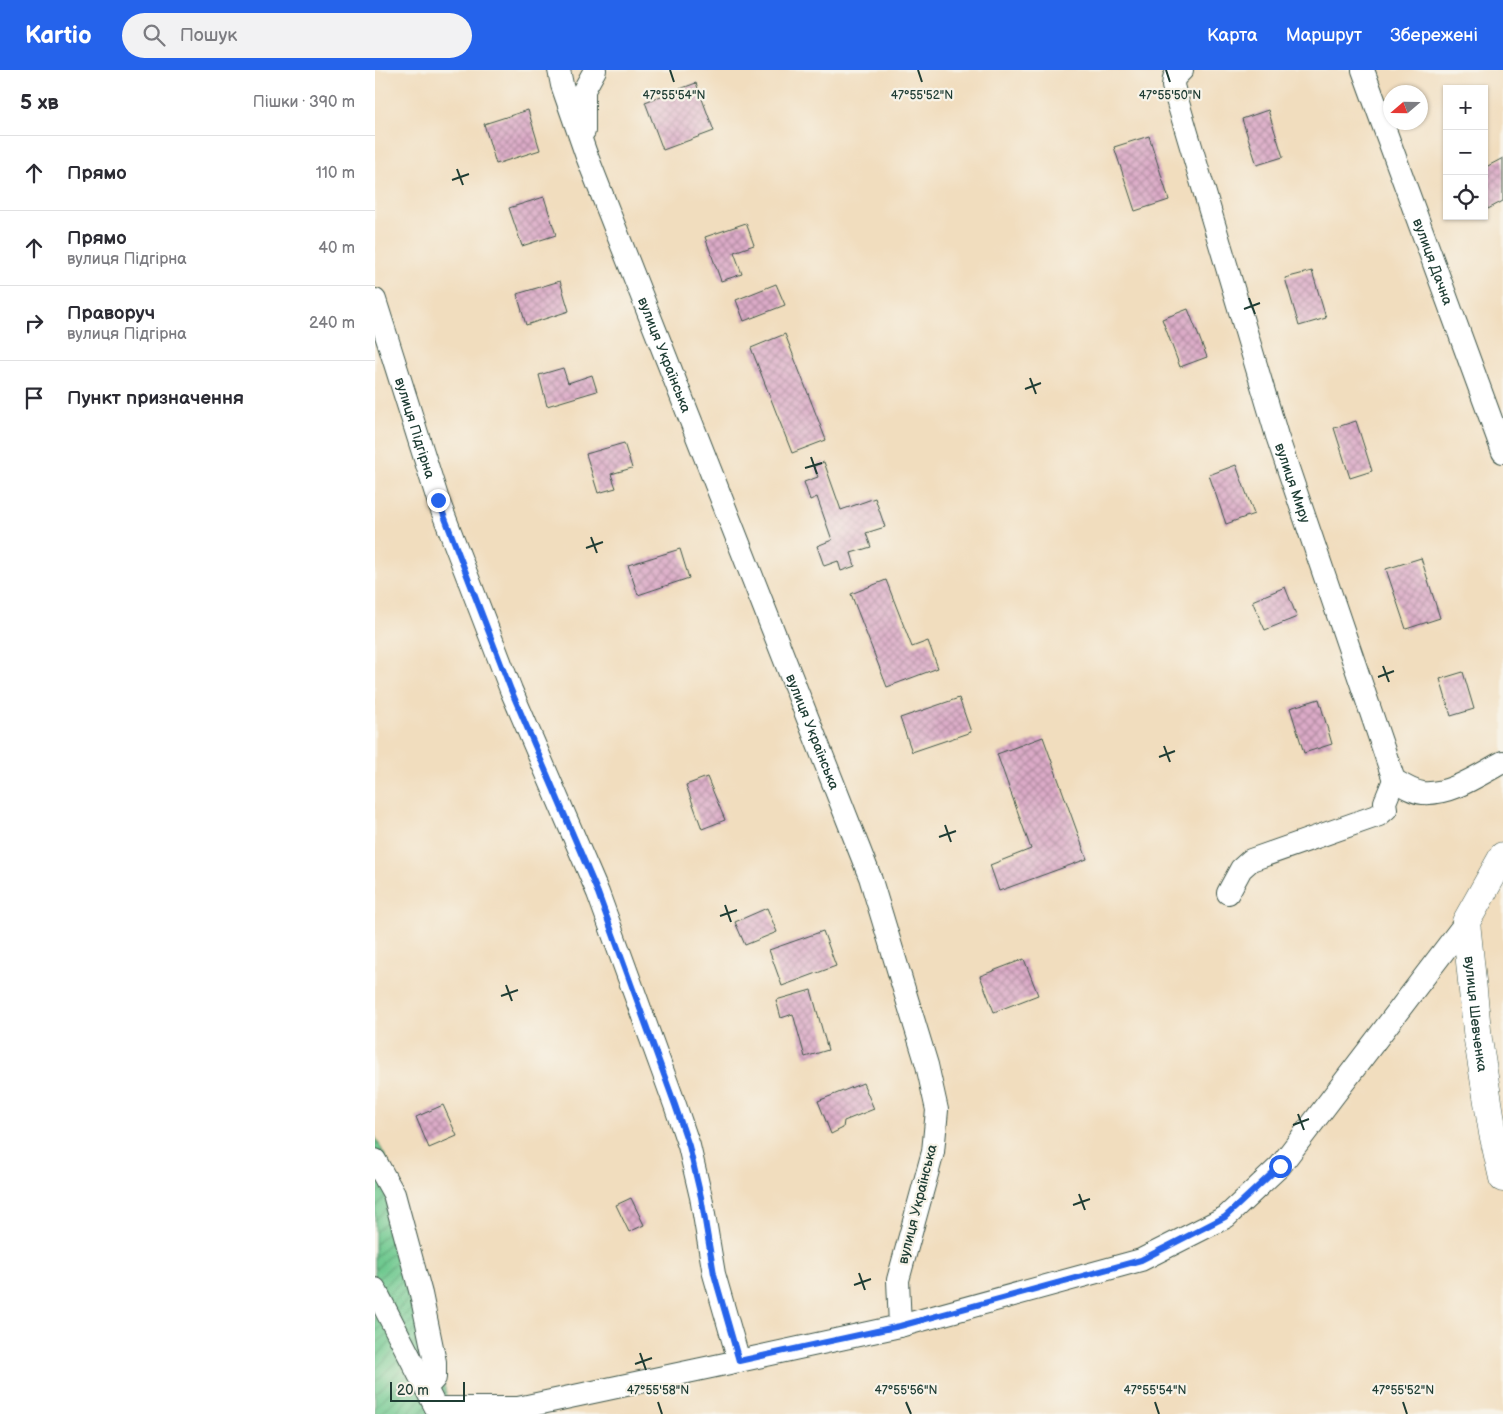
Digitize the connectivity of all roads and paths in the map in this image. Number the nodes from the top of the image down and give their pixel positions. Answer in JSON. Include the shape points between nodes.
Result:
{"nodes":[{"id":1,"x":559,"y":70,"type":"edge"},
{"id":2,"x":595,"y":70,"type":"edge"},
{"id":3,"x":1182,"y":70,"type":"edge"},
{"id":4,"x":1363,"y":70,"type":"edge"},
{"id":5,"x":586,"y":154,"type":"junction"},
{"id":6,"x":375,"y":300,"type":"edge"},
{"id":7,"x":1503,"y":452,"type":"edge"},
{"id":8,"x":1503,"y":762,"type":"edge"},
{"id":9,"x":1395,"y":780,"type":"junction"},
{"id":10,"x":1503,"y":856,"type":"edge"},
{"id":11,"x":1228,"y":893,"type":"dead end"},
{"id":12,"x":1466,"y":922,"type":"junction"},
{"id":13,"x":375,"y":1160,"type":"edge"},
{"id":14,"x":1503,"y":1178,"type":"edge"},
{"id":15,"x":375,"y":1289,"type":"edge"},
{"id":16,"x":900,"y":1326,"type":"junction"},
{"id":17,"x":739,"y":1361,"type":"junction"},
{"id":18,"x":426,"y":1388,"type":"junction"},
{"id":19,"x":437,"y":1411,"type":"edge"}],
"edges":[{"from":1,"to":5,"type":"street","name":"вулиця Українська"},
{"from":2,"to":5,"type":"street","name":"вулиця Українська","via":[[584,90]]},
{"from":3,"to":9,"type":"street","name":"вулиця Миру","via":[[1174,78],[1173,86],[1274,426]]},
{"from":4,"to":7,"type":"street","name":"вулиця Дачна"},
{"from":5,"to":16,"type":"street","name":"вулиця Українська","via":[[870,877],[927,1065],[937,1110],[933,1152],[898,1280]]},
{"from":6,"to":17,"type":"street","name":"вулиця Підгірна","via":[[438,500],[511,690],[598,893],[675,1105],[689,1146],[714,1274]]},
{"from":8,"to":9,"type":"street","via":[[1438,793],[1422,793]]},
{"from":9,"to":11,"type":"street","via":[[1385,802],[1386,809],[1379,815],[1251,860],[1241,869]]},
{"from":10,"to":12,"type":"street"},
{"from":12,"to":14,"type":"street","name":"вулиця Шевченка","via":[[1478,1040]]},
{"from":12,"to":16,"type":"street","via":[[1280,1166],[1225,1217],[1141,1260]]},
{"from":13,"to":18,"type":"street","via":[[394,1194],[421,1294],[435,1362],[435,1378]]},
{"from":15,"to":18,"type":"street"},
{"from":16,"to":17,"type":"street"},
{"from":17,"to":19,"type":"street","via":[[518,1408]]},
{"from":18,"to":19,"type":"street"}]}
